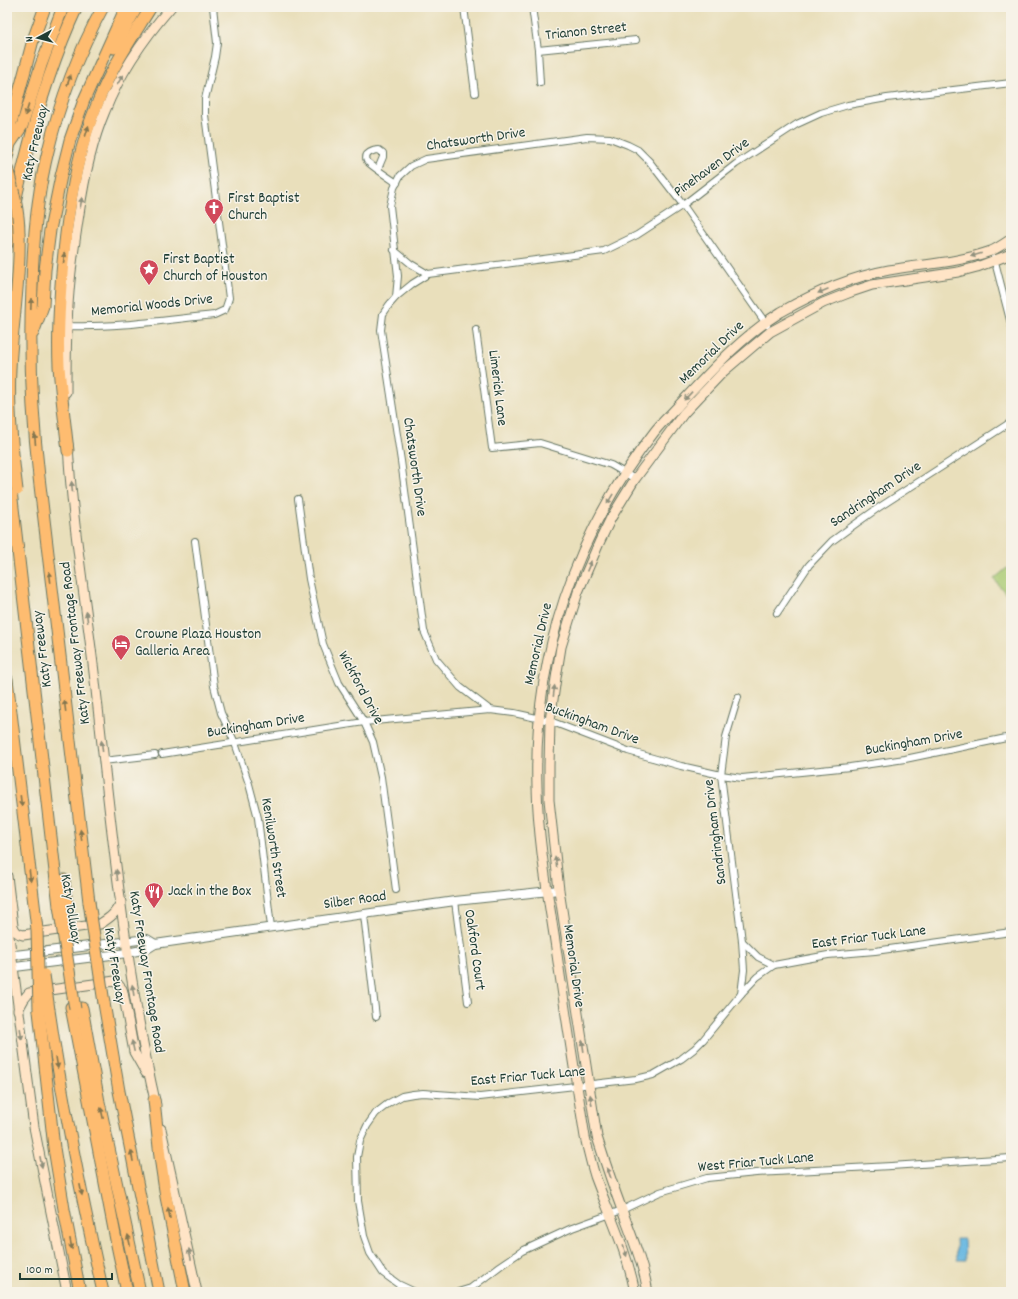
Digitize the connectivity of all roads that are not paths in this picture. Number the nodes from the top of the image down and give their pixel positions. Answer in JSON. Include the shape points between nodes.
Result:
{"nodes":[{"id":1,"x":45,"y":7,"type":"edge"},
{"id":2,"x":63,"y":7,"type":"edge"},
{"id":3,"x":77,"y":7,"type":"edge"},
{"id":4,"x":103,"y":7,"type":"edge"},
{"id":5,"x":126,"y":7,"type":"edge"},
{"id":6,"x":137,"y":7,"type":"edge"},
{"id":7,"x":151,"y":7,"type":"edge"},
{"id":8,"x":171,"y":7,"type":"edge"},
{"id":9,"x":464,"y":7,"type":"edge"},
{"id":10,"x":532,"y":7,"type":"edge"},
{"id":11,"x":213,"y":8,"type":"edge"},
{"id":12,"x":636,"y":40,"type":"dead end"},
{"id":13,"x":538,"y":50,"type":"junction"},
{"id":14,"x":540,"y":83,"type":"dead end"},
{"id":15,"x":1011,"y":83,"type":"edge"},
{"id":16,"x":474,"y":93,"type":"dead end"},
{"id":17,"x":84,"y":100,"type":"junction"},
{"id":18,"x":10,"y":144,"type":"junction"},
{"id":19,"x":7,"y":157,"type":"edge"},
{"id":20,"x":7,"y":168,"type":"edge"},
{"id":21,"x":378,"y":169,"type":"dead end"},
{"id":22,"x":397,"y":183,"type":"junction"},
{"id":23,"x":7,"y":189,"type":"edge"},
{"id":24,"x":683,"y":205,"type":"junction"},
{"id":25,"x":1011,"y":239,"type":"edge"},
{"id":26,"x":7,"y":244,"type":"edge"},
{"id":27,"x":394,"y":250,"type":"junction"},
{"id":28,"x":993,"y":250,"type":"junction"},
{"id":29,"x":1011,"y":254,"type":"edge"},
{"id":30,"x":995,"y":261,"type":"junction"},
{"id":31,"x":428,"y":274,"type":"junction"},
{"id":32,"x":847,"y":282,"type":"junction"},
{"id":33,"x":851,"y":292,"type":"junction"},
{"id":34,"x":396,"y":297,"type":"junction"},
{"id":35,"x":766,"y":323,"type":"junction"},
{"id":36,"x":1011,"y":324,"type":"edge"},
{"id":37,"x":67,"y":326,"type":"junction"},
{"id":38,"x":7,"y":327,"type":"edge"},
{"id":39,"x":476,"y":330,"type":"dead end"},
{"id":40,"x":770,"y":332,"type":"junction"},
{"id":41,"x":30,"y":343,"type":"junction"},
{"id":42,"x":1011,"y":422,"type":"edge"},
{"id":43,"x":68,"y":451,"type":"junction"},
{"id":44,"x":7,"y":456,"type":"edge"},
{"id":45,"x":625,"y":473,"type":"junction"},
{"id":46,"x":635,"y":478,"type":"junction"},
{"id":47,"x":14,"y":490,"type":"junction"},
{"id":48,"x":298,"y":499,"type":"dead end"},
{"id":49,"x":7,"y":526,"type":"edge"},
{"id":50,"x":195,"y":541,"type":"dead end"},
{"id":51,"x":568,"y":588,"type":"junction"},
{"id":52,"x":578,"y":592,"type":"junction"},
{"id":53,"x":777,"y":613,"type":"dead end"},
{"id":54,"x":7,"y":679,"type":"edge"},
{"id":55,"x":738,"y":697,"type":"dead end"},
{"id":56,"x":490,"y":710,"type":"junction"},
{"id":57,"x":539,"y":718,"type":"junction"},
{"id":58,"x":550,"y":721,"type":"junction"},
{"id":59,"x":364,"y":722,"type":"junction"},
{"id":60,"x":1011,"y":737,"type":"edge"},
{"id":61,"x":234,"y":743,"type":"junction"},
{"id":62,"x":162,"y":754,"type":"dead end"},
{"id":63,"x":155,"y":755,"type":"dead end"},
{"id":64,"x":103,"y":761,"type":"junction"},
{"id":65,"x":721,"y":775,"type":"junction"},
{"id":66,"x":7,"y":876,"type":"edge"},
{"id":67,"x":396,"y":890,"type":"dead end"},
{"id":68,"x":559,"y":890,"type":"junction"},
{"id":69,"x":548,"y":892,"type":"junction"},
{"id":70,"x":455,"y":901,"type":"junction"},
{"id":71,"x":121,"y":902,"type":"junction"},
{"id":72,"x":60,"y":906,"type":"junction"},
{"id":73,"x":364,"y":914,"type":"junction"},
{"id":74,"x":7,"y":921,"type":"edge"},
{"id":75,"x":271,"y":927,"type":"junction"},
{"id":76,"x":1011,"y":932,"type":"edge"},
{"id":77,"x":126,"y":941,"type":"junction"},
{"id":78,"x":742,"y":941,"type":"junction"},
{"id":79,"x":155,"y":944,"type":"junction"},
{"id":80,"x":127,"y":953,"type":"junction"},
{"id":81,"x":9,"y":956,"type":"edge"},
{"id":82,"x":774,"y":964,"type":"junction"},
{"id":83,"x":10,"y":967,"type":"edge"},
{"id":84,"x":741,"y":994,"type":"junction"},
{"id":85,"x":468,"y":1002,"type":"dead end"},
{"id":86,"x":76,"y":1008,"type":"junction"},
{"id":87,"x":578,"y":1008,"type":"junction"},
{"id":88,"x":18,"y":1010,"type":"junction"},
{"id":89,"x":565,"y":1010,"type":"junction"},
{"id":90,"x":44,"y":1011,"type":"junction"},
{"id":91,"x":376,"y":1017,"type":"dead end"},
{"id":92,"x":151,"y":1081,"type":"junction"},
{"id":93,"x":589,"y":1085,"type":"junction"},
{"id":94,"x":576,"y":1086,"type":"junction"},
{"id":95,"x":154,"y":1100,"type":"junction"},
{"id":96,"x":1011,"y":1158,"type":"edge"},
{"id":97,"x":622,"y":1210,"type":"junction"},
{"id":98,"x":611,"y":1214,"type":"junction"},
{"id":99,"x":66,"y":1292,"type":"edge"},
{"id":100,"x":80,"y":1292,"type":"edge"},
{"id":101,"x":103,"y":1292,"type":"edge"},
{"id":102,"x":127,"y":1292,"type":"edge"},
{"id":103,"x":140,"y":1292,"type":"edge"},
{"id":104,"x":159,"y":1292,"type":"edge"},
{"id":105,"x":185,"y":1292,"type":"edge"},
{"id":106,"x":197,"y":1292,"type":"edge"},
{"id":107,"x":415,"y":1292,"type":"edge"},
{"id":108,"x":458,"y":1292,"type":"edge"},
{"id":109,"x":635,"y":1292,"type":"edge"},
{"id":110,"x":648,"y":1292,"type":"edge"}],
"edges":[{"from":1,"to":18,"type":"highway","via":[[33,40],[11,123]]},
{"from":2,"to":18,"type":"highway","name":"Katy Freeway","one_way":true,"via":[[22,126]]},
{"from":3,"to":26,"type":"highway","via":[[55,57],[33,127]]},
{"from":41,"to":4,"type":"highway","name":"Katy Freeway","one_way":true,"via":[[33,244],[47,152],[74,66]]},
{"from":5,"to":17,"type":"highway"},
{"from":6,"to":17,"type":"highway"},
{"from":43,"to":7,"type":"highway","one_way":true,"via":[[59,365],[64,253],[71,196],[81,149],[98,101],[121,54]]},
{"from":37,"to":8,"type":"main road","name":"Katy Freeway Frontage Road","one_way":true,"via":[[72,261],[82,196],[98,128],[111,96],[131,60]]},
{"from":9,"to":16,"type":"street"},
{"from":10,"to":13,"type":"street"},
{"from":11,"to":37,"type":"street","name":"Memorial Woods Drive","via":[[217,43],[205,115],[229,298],[225,310],[208,316],[131,324]]},
{"from":12,"to":13,"type":"street","name":"Trianon Street"},
{"from":13,"to":14,"type":"street"},
{"from":15,"to":24,"type":"street","name":"Pinehaven Drive","via":[[887,98],[848,105],[821,114],[797,124],[736,164]]},
{"from":17,"to":41,"type":"highway","via":[[61,176],[50,230],[43,306]]},
{"from":18,"to":19,"type":"highway","name":"Katy Freeway"},
{"from":20,"to":47,"type":"highway","bridge":true,"via":[[16,204],[19,234],[10,370]]},
{"from":21,"to":22,"type":"street"},
{"from":22,"to":24,"type":"street","name":"Chatsworth Drive","via":[[400,176],[411,166],[426,159],[587,137],[610,138],[638,150]]},
{"from":22,"to":27,"type":"street","name":"Chatsworth Drive","via":[[390,206]]},
{"from":23,"to":38,"type":"highway","via":[[14,239]]},
{"from":24,"to":31,"type":"street","name":"Pinehaven Drive","via":[[637,235],[604,251]]},
{"from":24,"to":35,"type":"street","name":"Chatsworth Drive"},
{"from":25,"to":28,"type":"main road","name":"Memorial Drive"},
{"from":27,"to":31,"type":"street"},
{"from":27,"to":34,"type":"street","name":"Chatsworth Drive","via":[[398,276]]},
{"from":28,"to":30,"type":"street"},
{"from":28,"to":32,"type":"main road","name":"Memorial Drive","one_way":true,"via":[[957,260],[886,271]]},
{"from":29,"to":30,"type":"main road","name":"Memorial Drive"},
{"from":30,"to":33,"type":"main road","name":"Memorial Drive","via":[[958,272],[872,285]]},
{"from":30,"to":36,"type":"street"},
{"from":31,"to":34,"type":"street","name":"Pinehaven Drive"},
{"from":32,"to":33,"type":"main road"},
{"from":32,"to":35,"type":"main road","name":"Memorial Drive","one_way":true,"via":[[797,303]]},
{"from":33,"to":40,"type":"main road","name":"Memorial Drive","via":[[823,303]]},
{"from":34,"to":56,"type":"street","name":"Chatsworth Drive","via":[[383,314],[381,330],[424,631],[436,659],[460,687]]},
{"from":35,"to":40,"type":"street","name":"Chatsworth Drive"},
{"from":35,"to":45,"type":"main road","name":"Memorial Drive","one_way":true,"via":[[710,372],[656,429]]},
{"from":37,"to":43,"type":"main road","name":"Katy Freeway Frontage Road","via":[[65,397]]},
{"from":39,"to":45,"type":"street","name":"Limerick Lane","via":[[492,448],[540,443],[611,465]]},
{"from":40,"to":46,"type":"main road","name":"Memorial Drive","via":[[724,371],[684,413]]},
{"from":104,"to":41,"type":"highway","name":"Katy Freeway","one_way":true,"bridge":true,"via":[[123,1114],[89,902],[37,463]]},
{"from":42,"to":53,"type":"street","name":"Sandringham Drive","via":[[872,512],[832,541],[809,564]]},
{"from":64,"to":43,"type":"main road","name":"Katy Freeway Frontage Road","one_way":true},
{"from":44,"to":47,"type":"highway"},
{"from":45,"to":46,"type":"street"},
{"from":45,"to":51,"type":"main road","name":"Memorial Drive","one_way":true,"via":[[590,535]]},
{"from":52,"to":46,"type":"main road","name":"Memorial Drive","one_way":true,"via":[[612,518]]},
{"from":47,"to":72,"type":"highway"},
{"from":48,"to":59,"type":"street","name":"Wickford Drive","via":[[309,579],[323,644],[339,683]]},
{"from":49,"to":72,"type":"highway","name":"Katy Tollway","via":[[42,826]]},
{"from":50,"to":61,"type":"street","name":"Kenilworth Street","via":[[214,686],[221,713]]},
{"from":51,"to":52,"type":"main road"},
{"from":51,"to":57,"type":"main road","name":"Memorial Drive","via":[[550,647]]},
{"from":58,"to":52,"type":"main road","name":"Memorial Drive","one_way":true,"via":[[562,648]]},
{"from":54,"to":90,"type":"highway","one_way":true,"bridge":true,"via":[[37,929]]},
{"from":55,"to":65,"type":"street","name":"Sandringham Drive","via":[[726,737]]},
{"from":56,"to":57,"type":"street","name":"Buckingham Drive"},
{"from":56,"to":59,"type":"street","name":"Buckingham Drive"},
{"from":57,"to":58,"type":"street","name":"Buckingham Drive"},
{"from":57,"to":69,"type":"main road","name":"Memorial Drive","via":[[537,787]]},
{"from":58,"to":65,"type":"street","name":"Buckingham Drive","via":[[628,751]]},
{"from":68,"to":58,"type":"main road","name":"Memorial Drive","one_way":true,"via":[[549,800]]},
{"from":59,"to":61,"type":"street","name":"Buckingham Drive"},
{"from":59,"to":67,"type":"street","name":"Wickford Drive","via":[[373,742],[381,777]]},
{"from":60,"to":65,"type":"street","name":"Buckingham Drive","via":[[905,759],[850,767],[742,778]]},
{"from":61,"to":62,"type":"street","name":"Buckingham Drive"},
{"from":61,"to":75,"type":"street","name":"Kenilworth Street","via":[[258,818]]},
{"from":63,"to":64,"type":"street"},
{"from":71,"to":64,"type":"main road","name":"Katy Freeway Frontage Road","one_way":true},
{"from":65,"to":78,"type":"street","name":"Sandringham Drive"},
{"from":66,"to":71,"type":"main road","via":[[13,926],[23,935],[100,924],[116,912]]},
{"from":68,"to":69,"type":"street","name":"Silber Road"},
{"from":68,"to":87,"type":"main road","name":"Memorial Drive"},
{"from":69,"to":70,"type":"street","name":"Silber Road"},
{"from":69,"to":89,"type":"main road","name":"Memorial Drive"},
{"from":70,"to":73,"type":"street","name":"Silber Road"},
{"from":70,"to":85,"type":"street","name":"Oakford Court"},
{"from":71,"to":77,"type":"main road","name":"Katy Freeway Frontage Road"},
{"from":72,"to":86,"type":"highway","bridge":true},
{"from":73,"to":75,"type":"street","name":"Silber Road"},
{"from":73,"to":91,"type":"street"},
{"from":74,"to":81,"type":"main road"},
{"from":75,"to":79,"type":"street","name":"Silber Road"},
{"from":76,"to":82,"type":"street","name":"East Friar Tuck Lane"},
{"from":77,"to":79,"type":"street","name":"Silber Road","via":[[147,939]]},
{"from":77,"to":80,"type":"main road","name":"Katy Freeway Frontage Road"},
{"from":77,"to":81,"type":"street","name":"Silber Road"},
{"from":78,"to":82,"type":"street","via":[[758,957]]},
{"from":78,"to":84,"type":"street","name":"Sandringham Drive","via":[[744,970]]},
{"from":79,"to":80,"type":"street","name":"Silber Road","via":[[147,949]]},
{"from":80,"to":83,"type":"street","name":"Silber Road"},
{"from":92,"to":80,"type":"main road","name":"Katy Freeway Frontage Road","one_way":true},
{"from":81,"to":83,"type":"main road"},
{"from":82,"to":84,"type":"street","name":"East Friar Tuck Lane"},
{"from":83,"to":88,"type":"main road"},
{"from":84,"to":93,"type":"street","name":"East Friar Tuck Lane","via":[[703,1040],[681,1059],[653,1074],[636,1079]]},
{"from":86,"to":102,"type":"highway","via":[[92,1120]]},
{"from":103,"to":86,"type":"highway","one_way":true},
{"from":87,"to":89,"type":"main road"},
{"from":93,"to":87,"type":"main road","name":"Memorial Drive","one_way":true},
{"from":92,"to":88,"type":"main road","one_way":true,"via":[[134,1052],[123,992],[115,982],[29,993]]},
{"from":88,"to":99,"type":"main road","one_way":true,"via":[[34,1127]]},
{"from":89,"to":94,"type":"main road","name":"Memorial Drive"},
{"from":90,"to":100,"type":"highway","one_way":true,"via":[[54,1148]]},
{"from":90,"to":101,"type":"highway","one_way":true},
{"from":92,"to":95,"type":"main road","name":"Katy Freeway Frontage Road"},
{"from":93,"to":94,"type":"street","name":"East Friar Tuck Lane"},
{"from":97,"to":93,"type":"main road","name":"Memorial Drive","one_way":true,"via":[[603,1157]]},
{"from":94,"to":98,"type":"main road","name":"Memorial Drive","via":[[590,1159]]},
{"from":94,"to":107,"type":"street","name":"East Friar Tuck Lane","via":[[480,1097],[413,1094],[402,1096],[376,1113],[360,1141],[357,1157],[358,1201],[364,1236],[370,1253],[383,1273]]},
{"from":105,"to":95,"type":"highway","one_way":true,"via":[[165,1190]]},
{"from":106,"to":95,"type":"main road","name":"Katy Freeway Frontage Road","one_way":true},
{"from":96,"to":97,"type":"street","name":"West Friar Tuck Lane","via":[[707,1178],[660,1192]]},
{"from":97,"to":98,"type":"street","name":"West Friar Tuck Lane"},
{"from":97,"to":110,"type":"main road","name":"Memorial Drive","via":[[637,1248]]},
{"from":98,"to":108,"type":"street","name":"West Friar Tuck Lane","via":[[572,1228],[522,1251],[471,1288]]},
{"from":98,"to":109,"type":"main road","name":"Memorial Drive","one_way":true,"via":[[629,1265]]}]}
